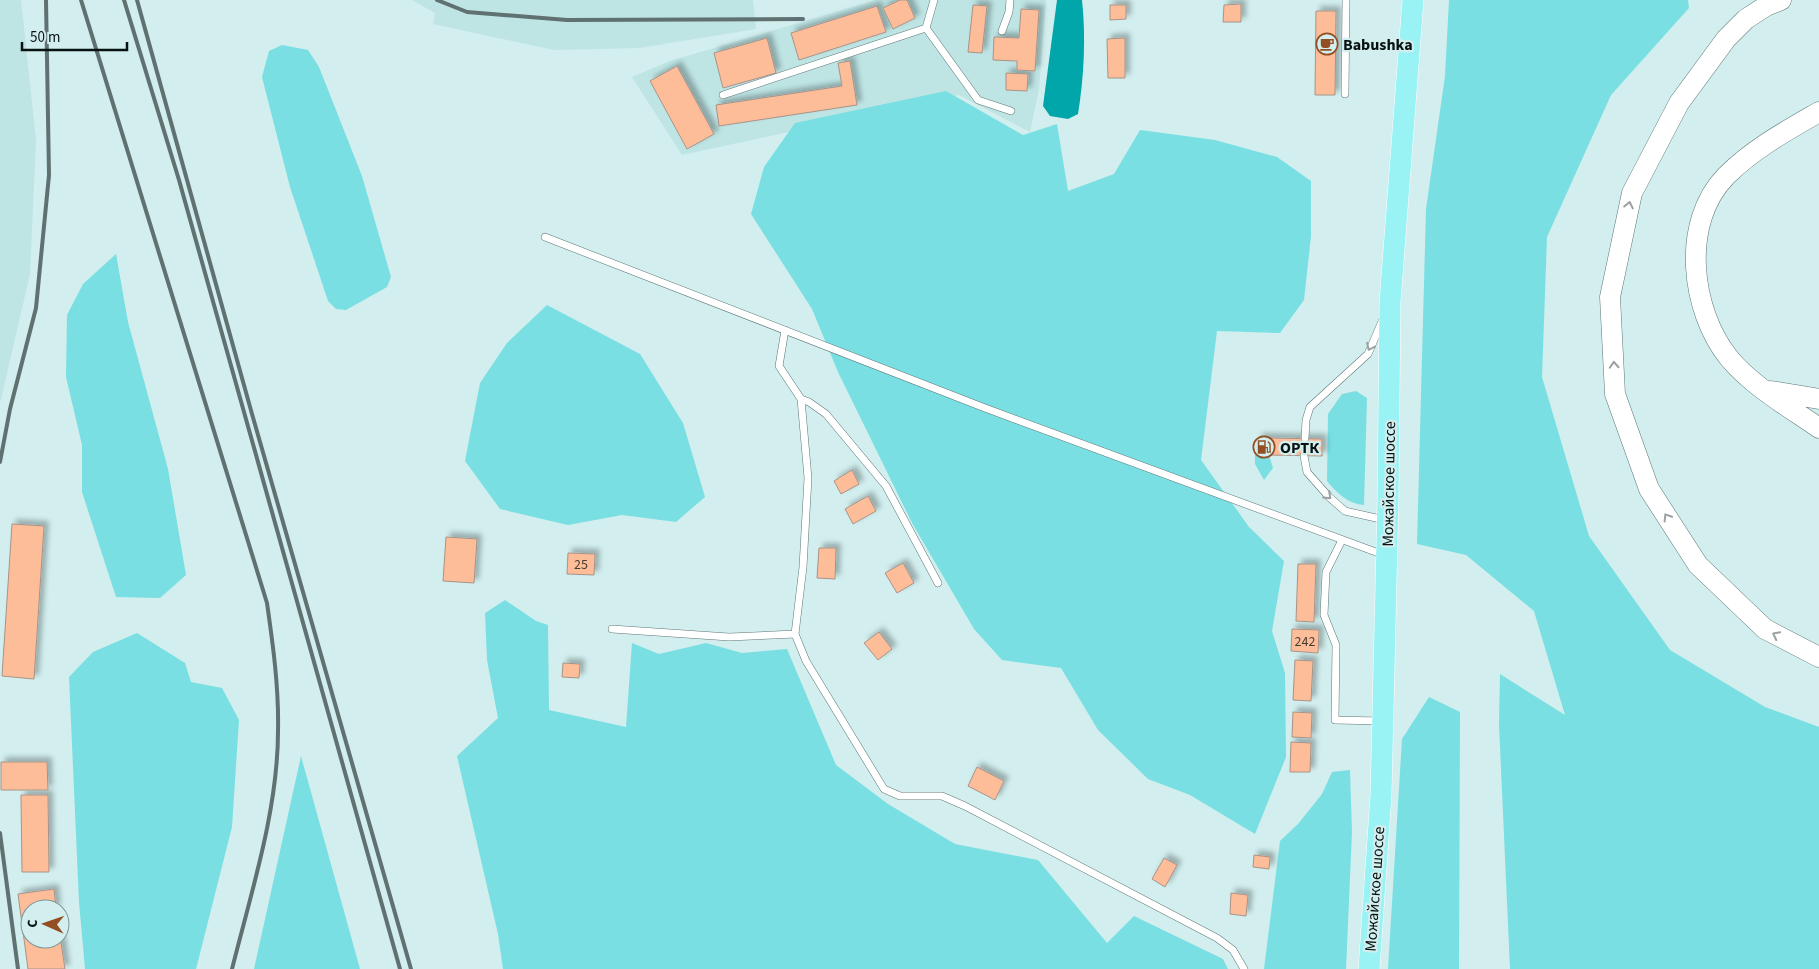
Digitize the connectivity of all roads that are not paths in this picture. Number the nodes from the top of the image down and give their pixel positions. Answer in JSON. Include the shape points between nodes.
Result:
{"nodes":[{"id":1,"x":934,"y":0,"type":"edge"},
{"id":2,"x":1010,"y":0,"type":"edge"},
{"id":3,"x":1346,"y":0,"type":"edge"},
{"id":4,"x":1413,"y":0,"type":"edge"},
{"id":5,"x":1781,"y":0,"type":"edge"},
{"id":6,"x":926,"y":28,"type":"junction"},
{"id":7,"x":1002,"y":31,"type":"dead end"},
{"id":8,"x":1345,"y":94,"type":"dead end"},
{"id":9,"x":724,"y":95,"type":"dead end"},
{"id":10,"x":1011,"y":111,"type":"dead end"},
{"id":11,"x":1819,"y":112,"type":"edge"},
{"id":12,"x":545,"y":237,"type":"dead end"},
{"id":13,"x":1390,"y":302,"type":"junction"},
{"id":14,"x":785,"y":330,"type":"junction"},
{"id":15,"x":1764,"y":390,"type":"junction"},
{"id":16,"x":801,"y":399,"type":"junction"},
{"id":17,"x":1819,"y":399,"type":"edge"},
{"id":18,"x":1819,"y":428,"type":"edge"},
{"id":19,"x":1305,"y":438,"type":"dead end"},
{"id":20,"x":1304,"y":456,"type":"dead end"},
{"id":21,"x":1388,"y":520,"type":"junction"},
{"id":22,"x":1342,"y":540,"type":"junction"},
{"id":23,"x":1387,"y":556,"type":"junction"},
{"id":24,"x":938,"y":583,"type":"dead end"},
{"id":25,"x":612,"y":629,"type":"dead end"},
{"id":26,"x":795,"y":634,"type":"junction"},
{"id":27,"x":1819,"y":657,"type":"edge"},
{"id":28,"x":1383,"y":721,"type":"junction"},
{"id":29,"x":1244,"y":969,"type":"edge"},
{"id":30,"x":1369,"y":969,"type":"edge"}],
"edges":[{"from":1,"to":6,"type":"lane"},
{"from":2,"to":7,"type":"lane"},
{"from":3,"to":8,"type":"lane"},
{"from":4,"to":13,"type":"main road","name":"Можайское шоссе"},
{"from":27,"to":5,"type":"main road","one_way":true,"via":[[1765,630],[1698,565],[1649,489],[1616,394],[1610,307],[1632,193],[1679,103],[1726,39],[1746,19]]},
{"from":6,"to":9,"type":"lane"},
{"from":6,"to":10,"type":"lane","via":[[978,100]]},
{"from":11,"to":15,"type":"main road","via":[[1755,150],[1724,178],[1705,209],[1696,246],[1696,284],[1711,331],[1730,359]]},
{"from":12,"to":14,"type":"lane"},
{"from":13,"to":19,"type":"lane","one_way":true,"via":[[1368,354],[1310,406]]},
{"from":13,"to":21,"type":"main road","name":"Можайское шоссе"},
{"from":14,"to":16,"type":"lane","via":[[779,366]]},
{"from":14,"to":22,"type":"lane"},
{"from":15,"to":17,"type":"main road"},
{"from":15,"to":18,"type":"main road"},
{"from":16,"to":24,"type":"lane","via":[[826,414],[886,486]]},
{"from":16,"to":26,"type":"lane","via":[[808,478]]},
{"from":20,"to":21,"type":"lane","one_way":true,"via":[[1306,472],[1346,510]]},
{"from":21,"to":23,"type":"main road","name":"Можайское шоссе"},
{"from":22,"to":23,"type":"lane"},
{"from":22,"to":28,"type":"lane","via":[[1326,572],[1324,615],[1336,645],[1335,720]]},
{"from":23,"to":28,"type":"main road","name":"Можайское шоссе"},
{"from":25,"to":26,"type":"lane","via":[[729,637]]},
{"from":26,"to":29,"type":"lane","via":[[806,662],[884,789],[900,796],[942,796],[966,806],[1217,938],[1233,950]]},
{"from":28,"to":30,"type":"main road","name":"Можайское шоссе"}]}
